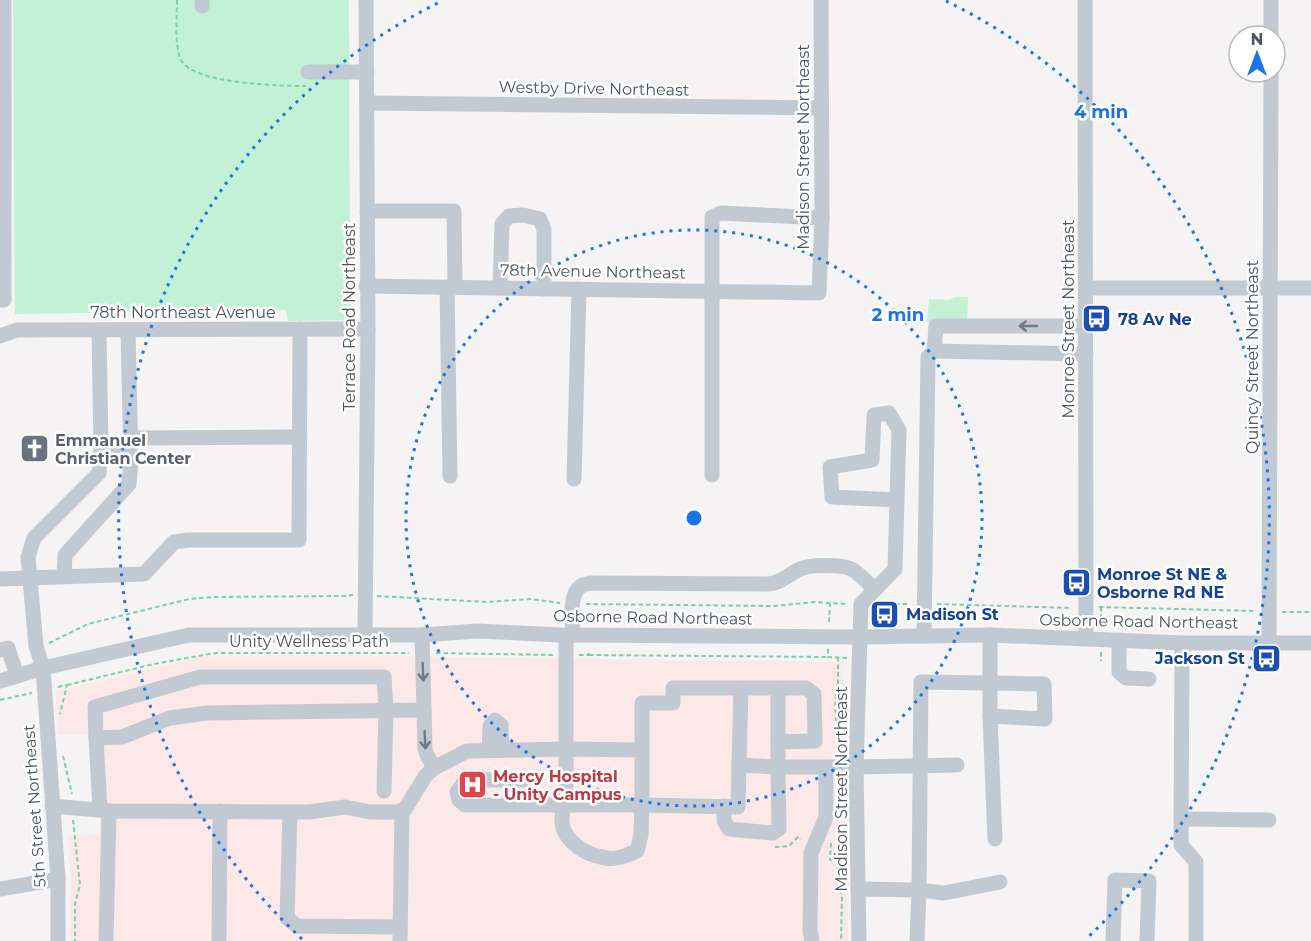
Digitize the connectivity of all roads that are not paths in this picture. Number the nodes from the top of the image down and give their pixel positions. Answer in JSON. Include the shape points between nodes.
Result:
{"nodes":[{"id":1,"x":4,"y":0,"type":"edge"},
{"id":2,"x":366,"y":0,"type":"edge"},
{"id":3,"x":821,"y":0,"type":"edge"},
{"id":4,"x":1085,"y":0,"type":"edge"},
{"id":5,"x":1271,"y":0,"type":"edge"},
{"id":6,"x":1271,"y":24,"type":"edge"},
{"id":7,"x":367,"y":72,"type":"junction"},
{"id":8,"x":311,"y":79,"type":"road end"},
{"id":9,"x":1271,"y":84,"type":"edge"},
{"id":10,"x":367,"y":103,"type":"junction"},
{"id":11,"x":821,"y":108,"type":"junction"},
{"id":12,"x":367,"y":211,"type":"junction"},
{"id":13,"x":822,"y":218,"type":"junction"},
{"id":14,"x":366,"y":286,"type":"junction"},
{"id":15,"x":451,"y":288,"type":"junction"},
{"id":16,"x":501,"y":288,"type":"junction"},
{"id":17,"x":1086,"y":288,"type":"junction"},
{"id":18,"x":1270,"y":288,"type":"junction"},
{"id":19,"x":1311,"y":288,"type":"edge"},
{"id":20,"x":544,"y":289,"type":"junction"},
{"id":21,"x":579,"y":289,"type":"junction"},
{"id":22,"x":711,"y":291,"type":"junction"},
{"id":23,"x":819,"y":293,"type":"joint"},
{"id":24,"x":0,"y":300,"type":"edge"},
{"id":25,"x":1086,"y":326,"type":"junction"},
{"id":26,"x":300,"y":329,"type":"junction"},
{"id":27,"x":368,"y":329,"type":"junction"},
{"id":28,"x":99,"y":330,"type":"junction"},
{"id":29,"x":128,"y":330,"type":"junction"},
{"id":30,"x":0,"y":336,"type":"edge"},
{"id":31,"x":934,"y":351,"type":"junction"},
{"id":32,"x":1086,"y":354,"type":"junction"},
{"id":33,"x":300,"y":437,"type":"junction"},
{"id":34,"x":130,"y":443,"type":"junction"},
{"id":35,"x":101,"y":448,"type":"junction"},
{"id":36,"x":712,"y":475,"type":"dead end"},
{"id":37,"x":450,"y":476,"type":"dead end"},
{"id":38,"x":574,"y":479,"type":"dead end"},
{"id":39,"x":897,"y":500,"type":"junction"},
{"id":40,"x":64,"y":575,"type":"junction"},
{"id":41,"x":30,"y":576,"type":"junction"},
{"id":42,"x":0,"y":579,"type":"edge"},
{"id":43,"x":874,"y":590,"type":"junction"},
{"id":44,"x":365,"y":635,"type":"junction"},
{"id":45,"x":422,"y":635,"type":"junction"},
{"id":46,"x":570,"y":635,"type":"junction"},
{"id":47,"x":924,"y":635,"type":"junction"},
{"id":48,"x":990,"y":635,"type":"junction"},
{"id":49,"x":861,"y":637,"type":"junction"},
{"id":50,"x":1086,"y":638,"type":"junction"},
{"id":51,"x":1119,"y":640,"type":"junction"},
{"id":52,"x":1269,"y":641,"type":"junction"},
{"id":53,"x":1182,"y":643,"type":"junction"},
{"id":54,"x":1311,"y":643,"type":"edge"},
{"id":55,"x":0,"y":650,"type":"edge"},
{"id":56,"x":43,"y":668,"type":"junction"},
{"id":57,"x":17,"y":676,"type":"junction"},
{"id":58,"x":1149,"y":679,"type":"dead end"},
{"id":59,"x":0,"y":681,"type":"edge"},
{"id":60,"x":991,"y":682,"type":"junction"},
{"id":61,"x":741,"y":688,"type":"junction"},
{"id":62,"x":778,"y":688,"type":"junction"},
{"id":63,"x":386,"y":710,"type":"junction"},
{"id":64,"x":424,"y":710,"type":"junction"},
{"id":65,"x":990,"y":716,"type":"junction"},
{"id":66,"x":96,"y":738,"type":"junction"},
{"id":67,"x":778,"y":741,"type":"junction"},
{"id":68,"x":566,"y":749,"type":"junction"},
{"id":69,"x":642,"y":750,"type":"junction"},
{"id":70,"x":739,"y":765,"type":"junction"},
{"id":71,"x":957,"y":765,"type":"dead end"},
{"id":72,"x":919,"y":766,"type":"junction"},
{"id":73,"x":778,"y":767,"type":"junction"},
{"id":74,"x":826,"y":767,"type":"junction"},
{"id":75,"x":434,"y":768,"type":"junction"},
{"id":76,"x":856,"y":768,"type":"junction"},
{"id":77,"x":531,"y":780,"type":"dead end"},
{"id":78,"x":384,"y":791,"type":"dead end"},
{"id":79,"x":566,"y":804,"type":"junction"},
{"id":80,"x":52,"y":806,"type":"junction"},
{"id":81,"x":642,"y":806,"type":"junction"},
{"id":82,"x":724,"y":806,"type":"junction"},
{"id":83,"x":104,"y":810,"type":"junction"},
{"id":84,"x":402,"y":810,"type":"junction"},
{"id":85,"x":220,"y":811,"type":"junction"},
{"id":86,"x":290,"y":812,"type":"junction"},
{"id":87,"x":1182,"y":819,"type":"junction"},
{"id":88,"x":1269,"y":820,"type":"dead end"},
{"id":89,"x":995,"y":839,"type":"dead end"},
{"id":90,"x":58,"y":879,"type":"junction"},
{"id":91,"x":1000,"y":882,"type":"dead end"},
{"id":92,"x":0,"y":889,"type":"edge"},
{"id":93,"x":858,"y":889,"type":"junction"},
{"id":94,"x":919,"y":890,"type":"junction"},
{"id":95,"x":400,"y":934,"type":"edge"},
{"id":96,"x":58,"y":941,"type":"edge"},
{"id":97,"x":106,"y":941,"type":"edge"},
{"id":98,"x":219,"y":941,"type":"edge"},
{"id":99,"x":813,"y":941,"type":"edge"},
{"id":100,"x":858,"y":941,"type":"edge"},
{"id":101,"x":917,"y":941,"type":"edge"},
{"id":102,"x":1113,"y":941,"type":"edge"},
{"id":103,"x":1147,"y":941,"type":"edge"},
{"id":104,"x":1196,"y":941,"type":"edge"}],
"edges":[{"from":1,"to":24,"type":"street","via":[[4,300]]},
{"from":2,"to":7,"type":"street","name":"Terrace Road Northeast"},
{"from":3,"to":11,"type":"street","name":"Madison Street Northeast"},
{"from":4,"to":17,"type":"street","name":"Monroe Street Northeast"},
{"from":5,"to":6,"type":"street"},
{"from":7,"to":8,"type":"street"},
{"from":7,"to":10,"type":"street","name":"Terrace Road Northeast"},
{"from":9,"to":18,"type":"street","name":"Quincy Street Northeast"},
{"from":10,"to":11,"type":"street","name":"Westby Drive Northeast"},
{"from":10,"to":12,"type":"street","name":"Terrace Road Northeast"},
{"from":11,"to":13,"type":"street","name":"Madison Street Northeast"},
{"from":12,"to":14,"type":"street","name":"Terrace Road Northeast"},
{"from":12,"to":15,"type":"street","via":[[454,212]]},
{"from":13,"to":22,"type":"street","via":[[717,214],[712,217]]},
{"from":13,"to":23,"type":"street","name":"Madison Street Northeast"},
{"from":14,"to":15,"type":"street","name":"78th Avenue Northeast"},
{"from":14,"to":27,"type":"street","name":"Terrace Road Northeast"},
{"from":15,"to":16,"type":"street","name":"78th Avenue Northeast"},
{"from":15,"to":37,"type":"street"},
{"from":16,"to":20,"type":"street","name":"78th Avenue Northeast"},
{"from":16,"to":20,"type":"street","via":[[502,224],[508,216],[523,215],[540,219],[544,230]]},
{"from":17,"to":18,"type":"street"},
{"from":17,"to":25,"type":"street","name":"Monroe Street Northeast"},
{"from":18,"to":19,"type":"street"},
{"from":18,"to":52,"type":"street","name":"Quincy Street Northeast"},
{"from":20,"to":21,"type":"street","name":"78th Avenue Northeast"},
{"from":21,"to":22,"type":"street","name":"78th Avenue Northeast"},
{"from":21,"to":38,"type":"street"},
{"from":22,"to":23,"type":"street","name":"78th Avenue Northeast"},
{"from":22,"to":36,"type":"street"},
{"from":25,"to":31,"type":"street","one_way":true,"via":[[936,326]]},
{"from":25,"to":32,"type":"street","name":"Monroe Street Northeast"},
{"from":26,"to":27,"type":"street","name":"78th Northeast Avenue"},
{"from":26,"to":29,"type":"street","name":"78th Northeast Avenue"},
{"from":26,"to":33,"type":"street"},
{"from":27,"to":44,"type":"street","name":"Terrace Road Northeast"},
{"from":28,"to":29,"type":"street","name":"78th Northeast Avenue"},
{"from":28,"to":30,"type":"street","name":"78th Northeast Avenue","via":[[17,330]]},
{"from":28,"to":35,"type":"street","name":"5th Street Northeast"},
{"from":29,"to":34,"type":"street"},
{"from":31,"to":32,"type":"street"},
{"from":31,"to":47,"type":"street","via":[[928,357]]},
{"from":32,"to":50,"type":"street","name":"Monroe Street Northeast"},
{"from":33,"to":34,"type":"street"},
{"from":33,"to":40,"type":"street","via":[[299,540],[174,542],[144,574]]},
{"from":34,"to":35,"type":"street"},
{"from":34,"to":40,"type":"street","via":[[129,484],[65,555]]},
{"from":35,"to":41,"type":"street","name":"5th Street Northeast","via":[[99,473],[34,538],[28,557]]},
{"from":39,"to":39,"type":"street","via":[[899,430],[889,413],[874,415],[872,460],[830,467],[832,497]]},
{"from":39,"to":43,"type":"street","via":[[895,569]]},
{"from":40,"to":41,"type":"street"},
{"from":41,"to":42,"type":"street"},
{"from":41,"to":56,"type":"street","name":"5th Street Northeast","via":[[36,646]]},
{"from":43,"to":46,"type":"street","via":[[846,567],[809,566],[781,582],[769,584],[591,583],[580,586],[575,594]]},
{"from":43,"to":49,"type":"street","name":"Madison Street Northeast","via":[[861,604]]},
{"from":44,"to":45,"type":"street","name":"Osborne Road Northeast"},
{"from":44,"to":56,"type":"street","name":"Osborne Road Northeast","via":[[189,635]]},
{"from":45,"to":46,"type":"street","name":"Osborne Road Northeast","via":[[477,631]]},
{"from":45,"to":64,"type":"street","one_way":true},
{"from":46,"to":49,"type":"street","name":"Osborne Road Northeast"},
{"from":46,"to":68,"type":"street"},
{"from":47,"to":48,"type":"street","name":"Osborne Road Northeast"},
{"from":47,"to":49,"type":"street","name":"Osborne Road Northeast"},
{"from":48,"to":50,"type":"street","name":"Osborne Road Northeast"},
{"from":48,"to":60,"type":"street"},
{"from":49,"to":76,"type":"street","name":"Madison Street Northeast"},
{"from":50,"to":51,"type":"street","name":"Osborne Road Northeast"},
{"from":51,"to":53,"type":"street","name":"Osborne Road Northeast"},
{"from":51,"to":58,"type":"street","via":[[1119,672],[1126,678]]},
{"from":52,"to":53,"type":"street","name":"Osborne Road Northeast"},
{"from":52,"to":54,"type":"street","name":"Osborne Road Northeast"},
{"from":53,"to":87,"type":"street"},
{"from":55,"to":57,"type":"street","via":[[8,648]]},
{"from":56,"to":57,"type":"street","name":"Osborne Road Northeast"},
{"from":56,"to":80,"type":"street","name":"5th Street Northeast"},
{"from":57,"to":59,"type":"street","name":"Osborne Road Northeast"},
{"from":60,"to":65,"type":"street"},
{"from":60,"to":65,"type":"street","via":[[1044,684],[1045,719]]},
{"from":60,"to":72,"type":"street","via":[[921,682]]},
{"from":61,"to":62,"type":"street"},
{"from":61,"to":69,"type":"street","via":[[673,688],[673,703],[642,703]]},
{"from":61,"to":70,"type":"street"},
{"from":62,"to":67,"type":"street"},
{"from":62,"to":67,"type":"street","via":[[806,688],[814,694],[815,741]]},
{"from":63,"to":64,"type":"street"},
{"from":63,"to":66,"type":"street","via":[[207,712],[170,718],[122,737]]},
{"from":63,"to":66,"type":"street","via":[[384,677],[200,677],[95,707]]},
{"from":63,"to":78,"type":"street"},
{"from":64,"to":75,"type":"street","one_way":true,"via":[[425,748]]},
{"from":65,"to":89,"type":"street"},
{"from":66,"to":83,"type":"street"},
{"from":67,"to":73,"type":"street"},
{"from":68,"to":69,"type":"street"},
{"from":68,"to":75,"type":"street","via":[[467,751]]},
{"from":68,"to":79,"type":"street"},
{"from":69,"to":81,"type":"street"},
{"from":70,"to":73,"type":"street"},
{"from":70,"to":82,"type":"street","via":[[738,807]]},
{"from":71,"to":72,"type":"street"},
{"from":72,"to":76,"type":"street"},
{"from":72,"to":94,"type":"street"},
{"from":73,"to":74,"type":"street"},
{"from":73,"to":82,"type":"street","via":[[779,829],[772,833],[729,829],[724,821]]},
{"from":74,"to":76,"type":"street"},
{"from":74,"to":99,"type":"street","via":[[826,817],[811,853]]},
{"from":75,"to":84,"type":"street"},
{"from":76,"to":93,"type":"street","name":"Madison Street Northeast"},
{"from":77,"to":79,"type":"street","via":[[475,780],[463,784],[457,792],[465,805]]},
{"from":79,"to":81,"type":"street"},
{"from":79,"to":81,"type":"street","via":[[561,813],[569,840],[582,851],[607,858],[637,851]]},
{"from":80,"to":83,"type":"street"},
{"from":80,"to":90,"type":"street","name":"5th Street Northeast"},
{"from":81,"to":82,"type":"street"},
{"from":83,"to":85,"type":"street"},
{"from":83,"to":97,"type":"street"},
{"from":84,"to":86,"type":"street","via":[[370,812],[345,807]]},
{"from":84,"to":95,"type":"street"},
{"from":85,"to":86,"type":"street"},
{"from":85,"to":98,"type":"street"},
{"from":86,"to":95,"type":"street","via":[[287,918],[297,926]]},
{"from":87,"to":88,"type":"street"},
{"from":87,"to":104,"type":"street","via":[[1181,845],[1196,862]]},
{"from":90,"to":92,"type":"street"},
{"from":90,"to":96,"type":"street","name":"5th Street Northeast"},
{"from":91,"to":94,"type":"street","via":[[944,893]]},
{"from":93,"to":94,"type":"street"},
{"from":93,"to":100,"type":"street","name":"Madison Street Northeast"},
{"from":94,"to":101,"type":"street"},
{"from":102,"to":103,"type":"street","via":[[1115,880],[1149,881]]}]}
